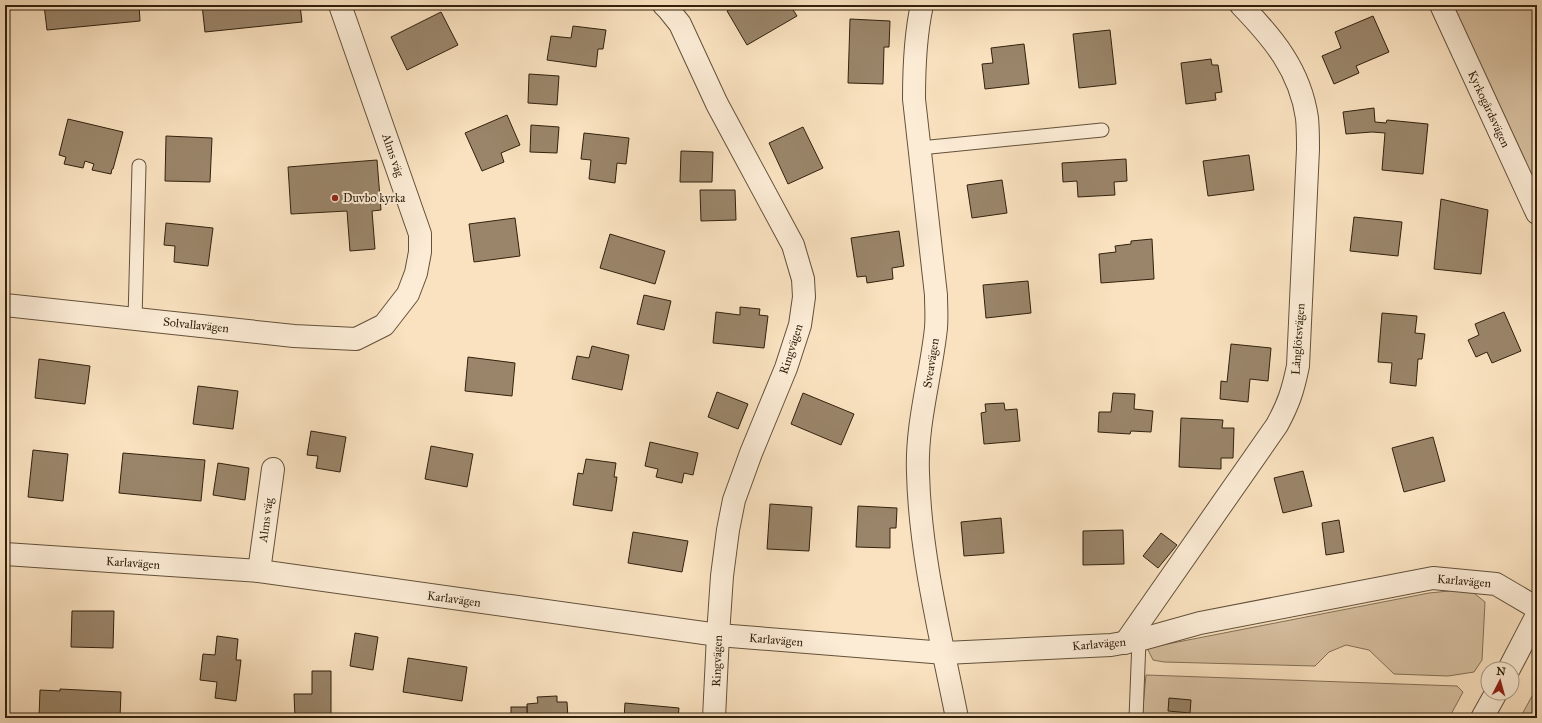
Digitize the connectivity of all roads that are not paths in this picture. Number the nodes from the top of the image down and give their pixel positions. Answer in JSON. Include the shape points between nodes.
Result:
{"nodes":[{"id":1,"x":340,"y":5,"type":"edge"},
{"id":2,"x":664,"y":5,"type":"edge"},
{"id":3,"x":922,"y":5,"type":"edge"},
{"id":4,"x":1241,"y":5,"type":"edge"},
{"id":5,"x":1441,"y":5,"type":"edge"},
{"id":6,"x":1102,"y":130,"type":"dead end"},
{"id":7,"x":920,"y":148,"type":"junction"},
{"id":8,"x":139,"y":166,"type":"dead end"},
{"id":9,"x":1537,"y":213,"type":"edge"},
{"id":10,"x":5,"y":304,"type":"edge"},
{"id":11,"x":134,"y":319,"type":"junction"},
{"id":12,"x":384,"y":325,"type":"joint"},
{"id":13,"x":273,"y":469,"type":"dead end"},
{"id":14,"x":5,"y":554,"type":"edge"},
{"id":15,"x":259,"y":571,"type":"junction"},
{"id":16,"x":1537,"y":608,"type":"edge"},
{"id":17,"x":1537,"y":615,"type":"edge"},
{"id":18,"x":718,"y":635,"type":"junction"},
{"id":19,"x":1132,"y":641,"type":"junction"},
{"id":20,"x":944,"y":653,"type":"junction"},
{"id":21,"x":1512,"y":661,"type":"edge"},
{"id":22,"x":1492,"y":701,"type":"edge"},
{"id":23,"x":714,"y":718,"type":"edge"},
{"id":24,"x":957,"y":718,"type":"edge"},
{"id":25,"x":1136,"y":718,"type":"edge"},
{"id":26,"x":1482,"y":718,"type":"edge"}],
"edges":[{"from":1,"to":12,"type":"street","name":"Alms väg","via":[[420,234],[416,273],[408,294]]},
{"from":2,"to":18,"type":"street","name":"Ringvägen","via":[[680,24],[717,104],[793,245],[803,279],[804,297],[800,325],[786,368],[734,500],[722,576]]},
{"from":3,"to":7,"type":"street","name":"Sveavägen","via":[[914,74],[914,99]]},
{"from":4,"to":19,"type":"street","name":"Långlötsvägen","via":[[1279,48],[1294,72],[1307,119],[1308,149],[1298,366],[1288,406],[1277,425]]},
{"from":5,"to":9,"type":"street","name":"Kyrkogårdsvägen"},
{"from":6,"to":7,"type":"lane"},
{"from":7,"to":20,"type":"street","name":"Sveavägen","via":[[936,295],[936,327],[918,442],[918,472],[922,532]]},
{"from":8,"to":11,"type":"lane"},
{"from":10,"to":11,"type":"street","name":"Solvallavägen"},
{"from":11,"to":12,"type":"street","name":"Solvallavägen","via":[[294,336],[356,339]]},
{"from":13,"to":15,"type":"street","name":"Alms väg"},
{"from":14,"to":15,"type":"street","name":"Karlavägen"},
{"from":15,"to":18,"type":"street","name":"Karlavägen"},
{"from":16,"to":19,"type":"street","name":"Karlavägen","via":[[1496,584],[1432,578],[1200,623]]},
{"from":17,"to":21,"type":"street"},
{"from":18,"to":20,"type":"street","name":"Karlavägen"},
{"from":18,"to":23,"type":"street","name":"Ringvägen"},
{"from":19,"to":20,"type":"street","name":"Karlavägen","via":[[1111,645]]},
{"from":19,"to":25,"type":"lane"},
{"from":20,"to":24,"type":"street","name":"Sveavägen"},
{"from":22,"to":26,"type":"street"}]}
